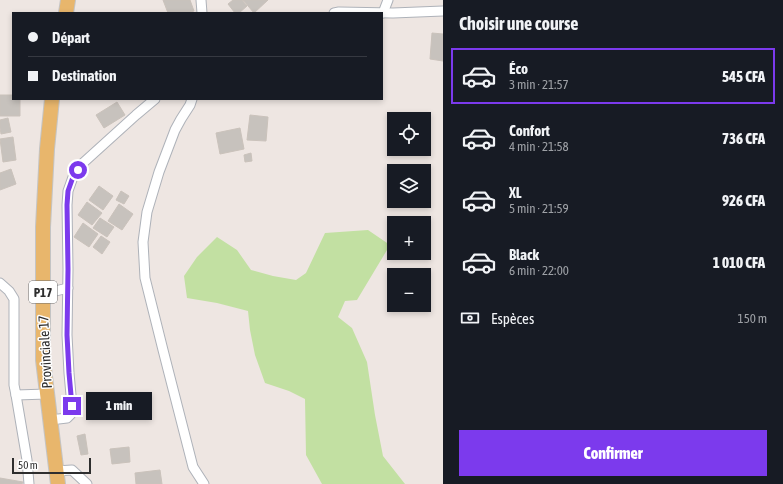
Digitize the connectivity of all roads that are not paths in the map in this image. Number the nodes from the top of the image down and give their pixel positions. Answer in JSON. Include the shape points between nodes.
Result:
{"nodes":[{"id":1,"x":68,"y":0,"type":"edge"},
{"id":2,"x":201,"y":0,"type":"edge"},
{"id":3,"x":388,"y":0,"type":"edge"},
{"id":4,"x":66,"y":12,"type":"edge"},
{"id":5,"x":202,"y":12,"type":"edge"},
{"id":6,"x":382,"y":12,"type":"edge"},
{"id":7,"x":443,"y":12,"type":"edge"},
{"id":8,"x":383,"y":13,"type":"edge"},
{"id":9,"x":52,"y":100,"type":"edge"},
{"id":10,"x":154,"y":100,"type":"edge"},
{"id":11,"x":192,"y":100,"type":"edge"},
{"id":12,"x":0,"y":283,"type":"edge"},
{"id":13,"x":68,"y":288,"type":"junction"},
{"id":14,"x":43,"y":294,"type":"junction"},
{"id":15,"x":47,"y":394,"type":"junction"},
{"id":16,"x":16,"y":395,"type":"junction"},
{"id":17,"x":50,"y":420,"type":"junction"},
{"id":18,"x":57,"y":477,"type":"edge"},
{"id":19,"x":28,"y":484,"type":"edge"},
{"id":20,"x":87,"y":484,"type":"edge"},
{"id":21,"x":204,"y":484,"type":"edge"}],
"edges":[{"from":1,"to":4,"type":"main road"},
{"from":2,"to":5,"type":"street"},
{"from":3,"to":6,"type":"street"},
{"from":7,"to":8,"type":"street"},
{"from":9,"to":14,"type":"main road","name":"Provinciale 17","number":"P17","via":[[43,227]]},
{"from":10,"to":13,"type":"street","via":[[83,163],[73,177],[67,205]]},
{"from":11,"to":21,"type":"street","via":[[175,130],[159,172],[147,212],[143,242],[145,278],[163,350],[193,467]]},
{"from":12,"to":16,"type":"street","via":[[14,299]]},
{"from":13,"to":14,"type":"street"},
{"from":13,"to":17,"type":"street","via":[[67,335],[71,414],[67,418]]},
{"from":14,"to":15,"type":"main road","name":"Provinciale 17","number":"P17","via":[[43,360]]},
{"from":15,"to":16,"type":"street"},
{"from":15,"to":17,"type":"main road","name":"Provinciale 17","number":"P17"},
{"from":16,"to":19,"type":"street","via":[[27,460]]},
{"from":17,"to":18,"type":"main road","name":"Provinciale 17","number":"P17"},
{"from":18,"to":20,"type":"street","via":[[72,470]]}]}
